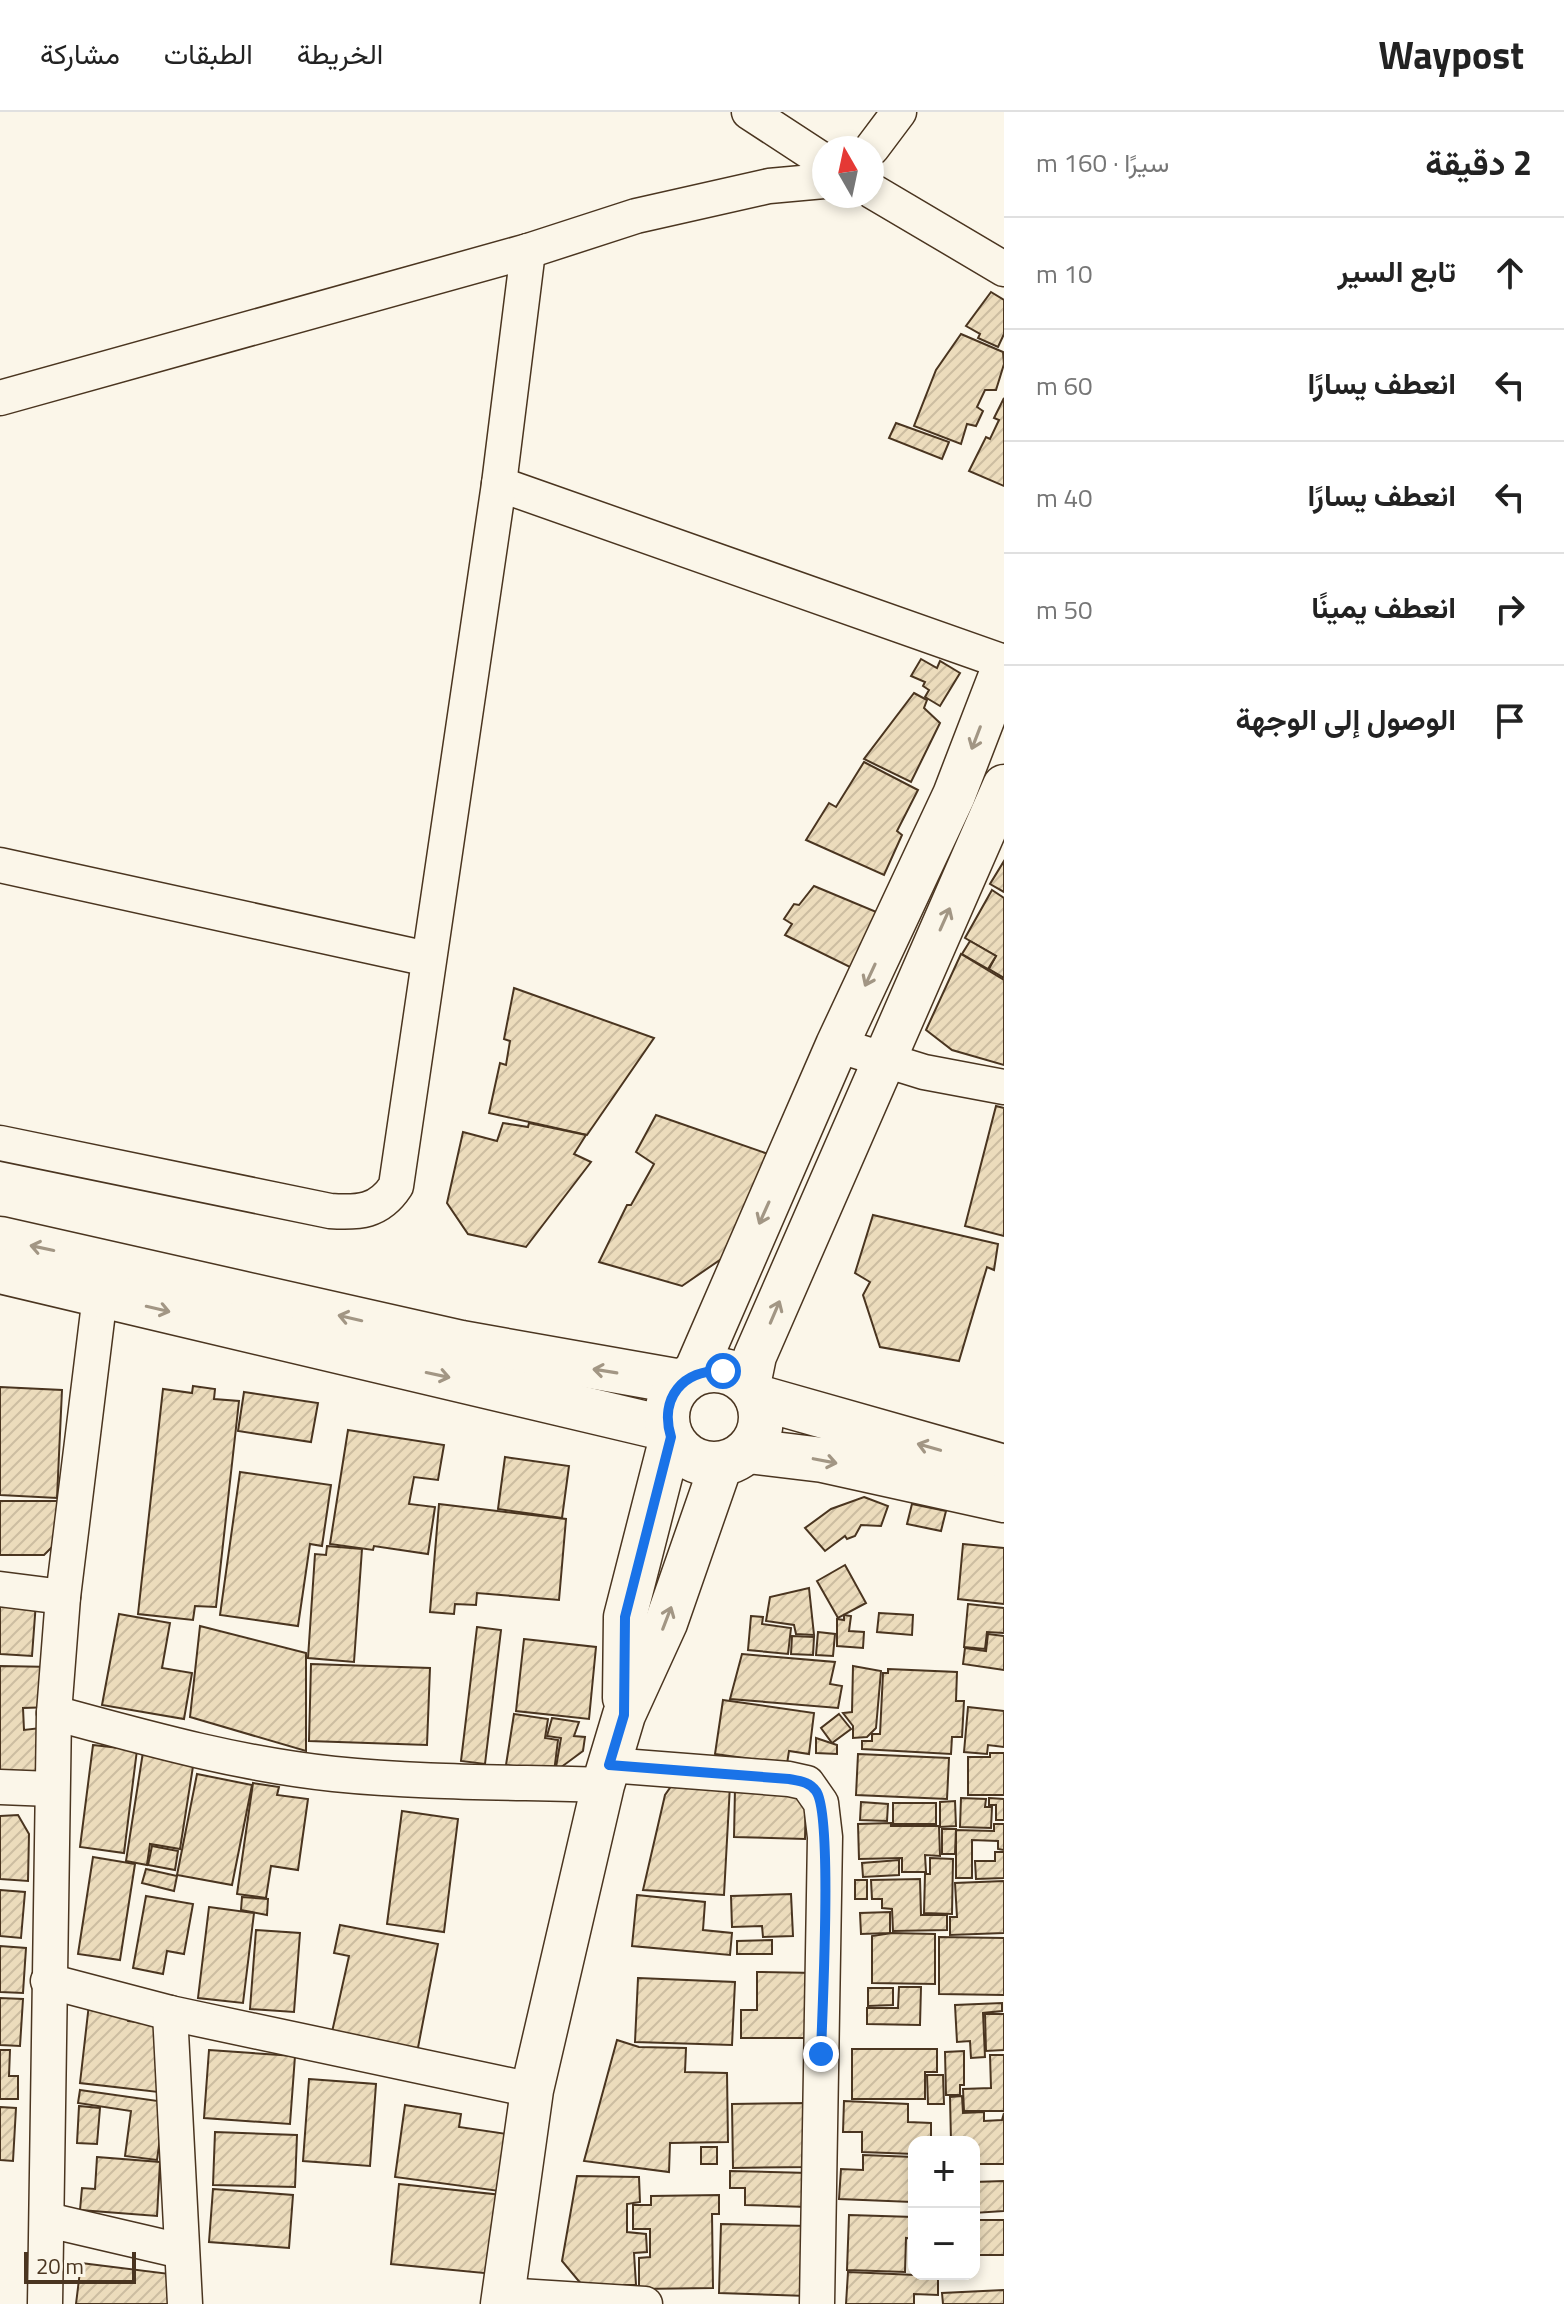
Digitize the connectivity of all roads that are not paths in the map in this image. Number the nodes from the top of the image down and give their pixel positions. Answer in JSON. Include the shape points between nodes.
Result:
{"nodes":[{"id":1,"x":749,"y":112,"type":"edge"},
{"id":2,"x":899,"y":112,"type":"edge"},
{"id":3,"x":881,"y":136,"type":"edge"},
{"id":4,"x":812,"y":153,"type":"edge"},
{"id":5,"x":812,"y":182,"type":"edge"},
{"id":6,"x":884,"y":198,"type":"edge"},
{"id":7,"x":528,"y":251,"type":"junction"},
{"id":8,"x":1004,"y":269,"type":"edge"},
{"id":9,"x":0,"y":398,"type":"edge"},
{"id":10,"x":499,"y":484,"type":"junction"},
{"id":11,"x":1004,"y":664,"type":"edge"},
{"id":12,"x":1004,"y":786,"type":"edge"},
{"id":13,"x":0,"y":865,"type":"edge"},
{"id":14,"x":428,"y":959,"type":"junction"},
{"id":15,"x":837,"y":1045,"type":"junction"},
{"id":16,"x":884,"y":1058,"type":"junction"},
{"id":17,"x":1004,"y":1087,"type":"edge"},
{"id":18,"x":0,"y":1143,"type":"edge"},
{"id":19,"x":0,"y":1239,"type":"edge"},
{"id":20,"x":0,"y":1271,"type":"edge"},
{"id":21,"x":101,"y":1278,"type":"junction"},
{"id":22,"x":688,"y":1378,"type":"junction"},
{"id":23,"x":753,"y":1391,"type":"junction"},
{"id":24,"x":669,"y":1433,"type":"junction"},
{"id":25,"x":734,"y":1458,"type":"junction"},
{"id":26,"x":1004,"y":1467,"type":"edge"},
{"id":27,"x":1004,"y":1500,"type":"edge"},
{"id":28,"x":0,"y":1589,"type":"edge"},
{"id":29,"x":63,"y":1597,"type":"junction"},
{"id":30,"x":54,"y":1713,"type":"junction"},
{"id":31,"x":624,"y":1715,"type":"junction"},
{"id":32,"x":606,"y":1775,"type":"junction"},
{"id":33,"x":0,"y":1787,"type":"edge"},
{"id":34,"x":51,"y":1789,"type":"junction"},
{"id":35,"x":48,"y":1981,"type":"junction"},
{"id":36,"x":170,"y":2013,"type":"junction"},
{"id":37,"x":532,"y":2090,"type":"junction"},
{"id":38,"x":48,"y":2220,"type":"junction"},
{"id":39,"x":181,"y":2251,"type":"junction"},
{"id":40,"x":502,"y":2300,"type":"edge"},
{"id":41,"x":45,"y":2304,"type":"edge"},
{"id":42,"x":185,"y":2304,"type":"edge"},
{"id":43,"x":645,"y":2304,"type":"edge"},
{"id":44,"x":817,"y":2304,"type":"edge"}],
"edges":[{"from":1,"to":4,"type":"street"},
{"from":2,"to":3,"type":"street"},
{"from":5,"to":7,"type":"street","via":[[769,186],[651,212]]},
{"from":6,"to":8,"type":"street"},
{"from":7,"to":9,"type":"street"},
{"from":7,"to":10,"type":"street"},
{"from":10,"to":11,"type":"street"},
{"from":10,"to":14,"type":"street"},
{"from":11,"to":15,"type":"street","one_way":true,"via":[[954,795]]},
{"from":16,"to":12,"type":"street","one_way":true},
{"from":13,"to":14,"type":"street"},
{"from":14,"to":18,"type":"street","via":[[401,1165],[388,1198],[374,1209],[313,1209]]},
{"from":15,"to":16,"type":"street"},
{"from":15,"to":22,"type":"street","one_way":true},
{"from":16,"to":17,"type":"street","via":[[924,1072]]},
{"from":23,"to":16,"type":"street","one_way":true,"via":[[755,1356]]},
{"from":21,"to":19,"type":"main road","one_way":true},
{"from":20,"to":21,"type":"main road"},
{"from":22,"to":21,"type":"main road","one_way":true},
{"from":21,"to":24,"type":"main road","one_way":true},
{"from":21,"to":29,"type":"street"},
{"from":22,"to":23,"type":"main road","via":[[723,1371]]},
{"from":22,"to":24,"type":"main road","via":[[667,1408]]},
{"from":23,"to":25,"type":"main road","via":[[761,1425]]},
{"from":26,"to":23,"type":"main road","one_way":true},
{"from":24,"to":25,"type":"main road","via":[[691,1459]]},
{"from":24,"to":31,"type":"street","via":[[625,1617]]},
{"from":25,"to":27,"type":"main road","one_way":true,"via":[[823,1460]]},
{"from":31,"to":25,"type":"street","one_way":true},
{"from":28,"to":29,"type":"street"},
{"from":29,"to":30,"type":"street"},
{"from":30,"to":32,"type":"street","via":[[178,1747],[319,1772],[433,1780]]},
{"from":30,"to":34,"type":"street"},
{"from":31,"to":32,"type":"street"},
{"from":32,"to":37,"type":"street"},
{"from":32,"to":44,"type":"street","via":[[789,1779],[817,1791],[825,1837]]},
{"from":33,"to":34,"type":"street"},
{"from":34,"to":35,"type":"street"},
{"from":35,"to":36,"type":"street"},
{"from":35,"to":38,"type":"street"},
{"from":36,"to":37,"type":"street"},
{"from":36,"to":39,"type":"street"},
{"from":37,"to":40,"type":"street"},
{"from":38,"to":39,"type":"street"},
{"from":38,"to":41,"type":"street"},
{"from":39,"to":42,"type":"street"},
{"from":40,"to":43,"type":"street"}]}
